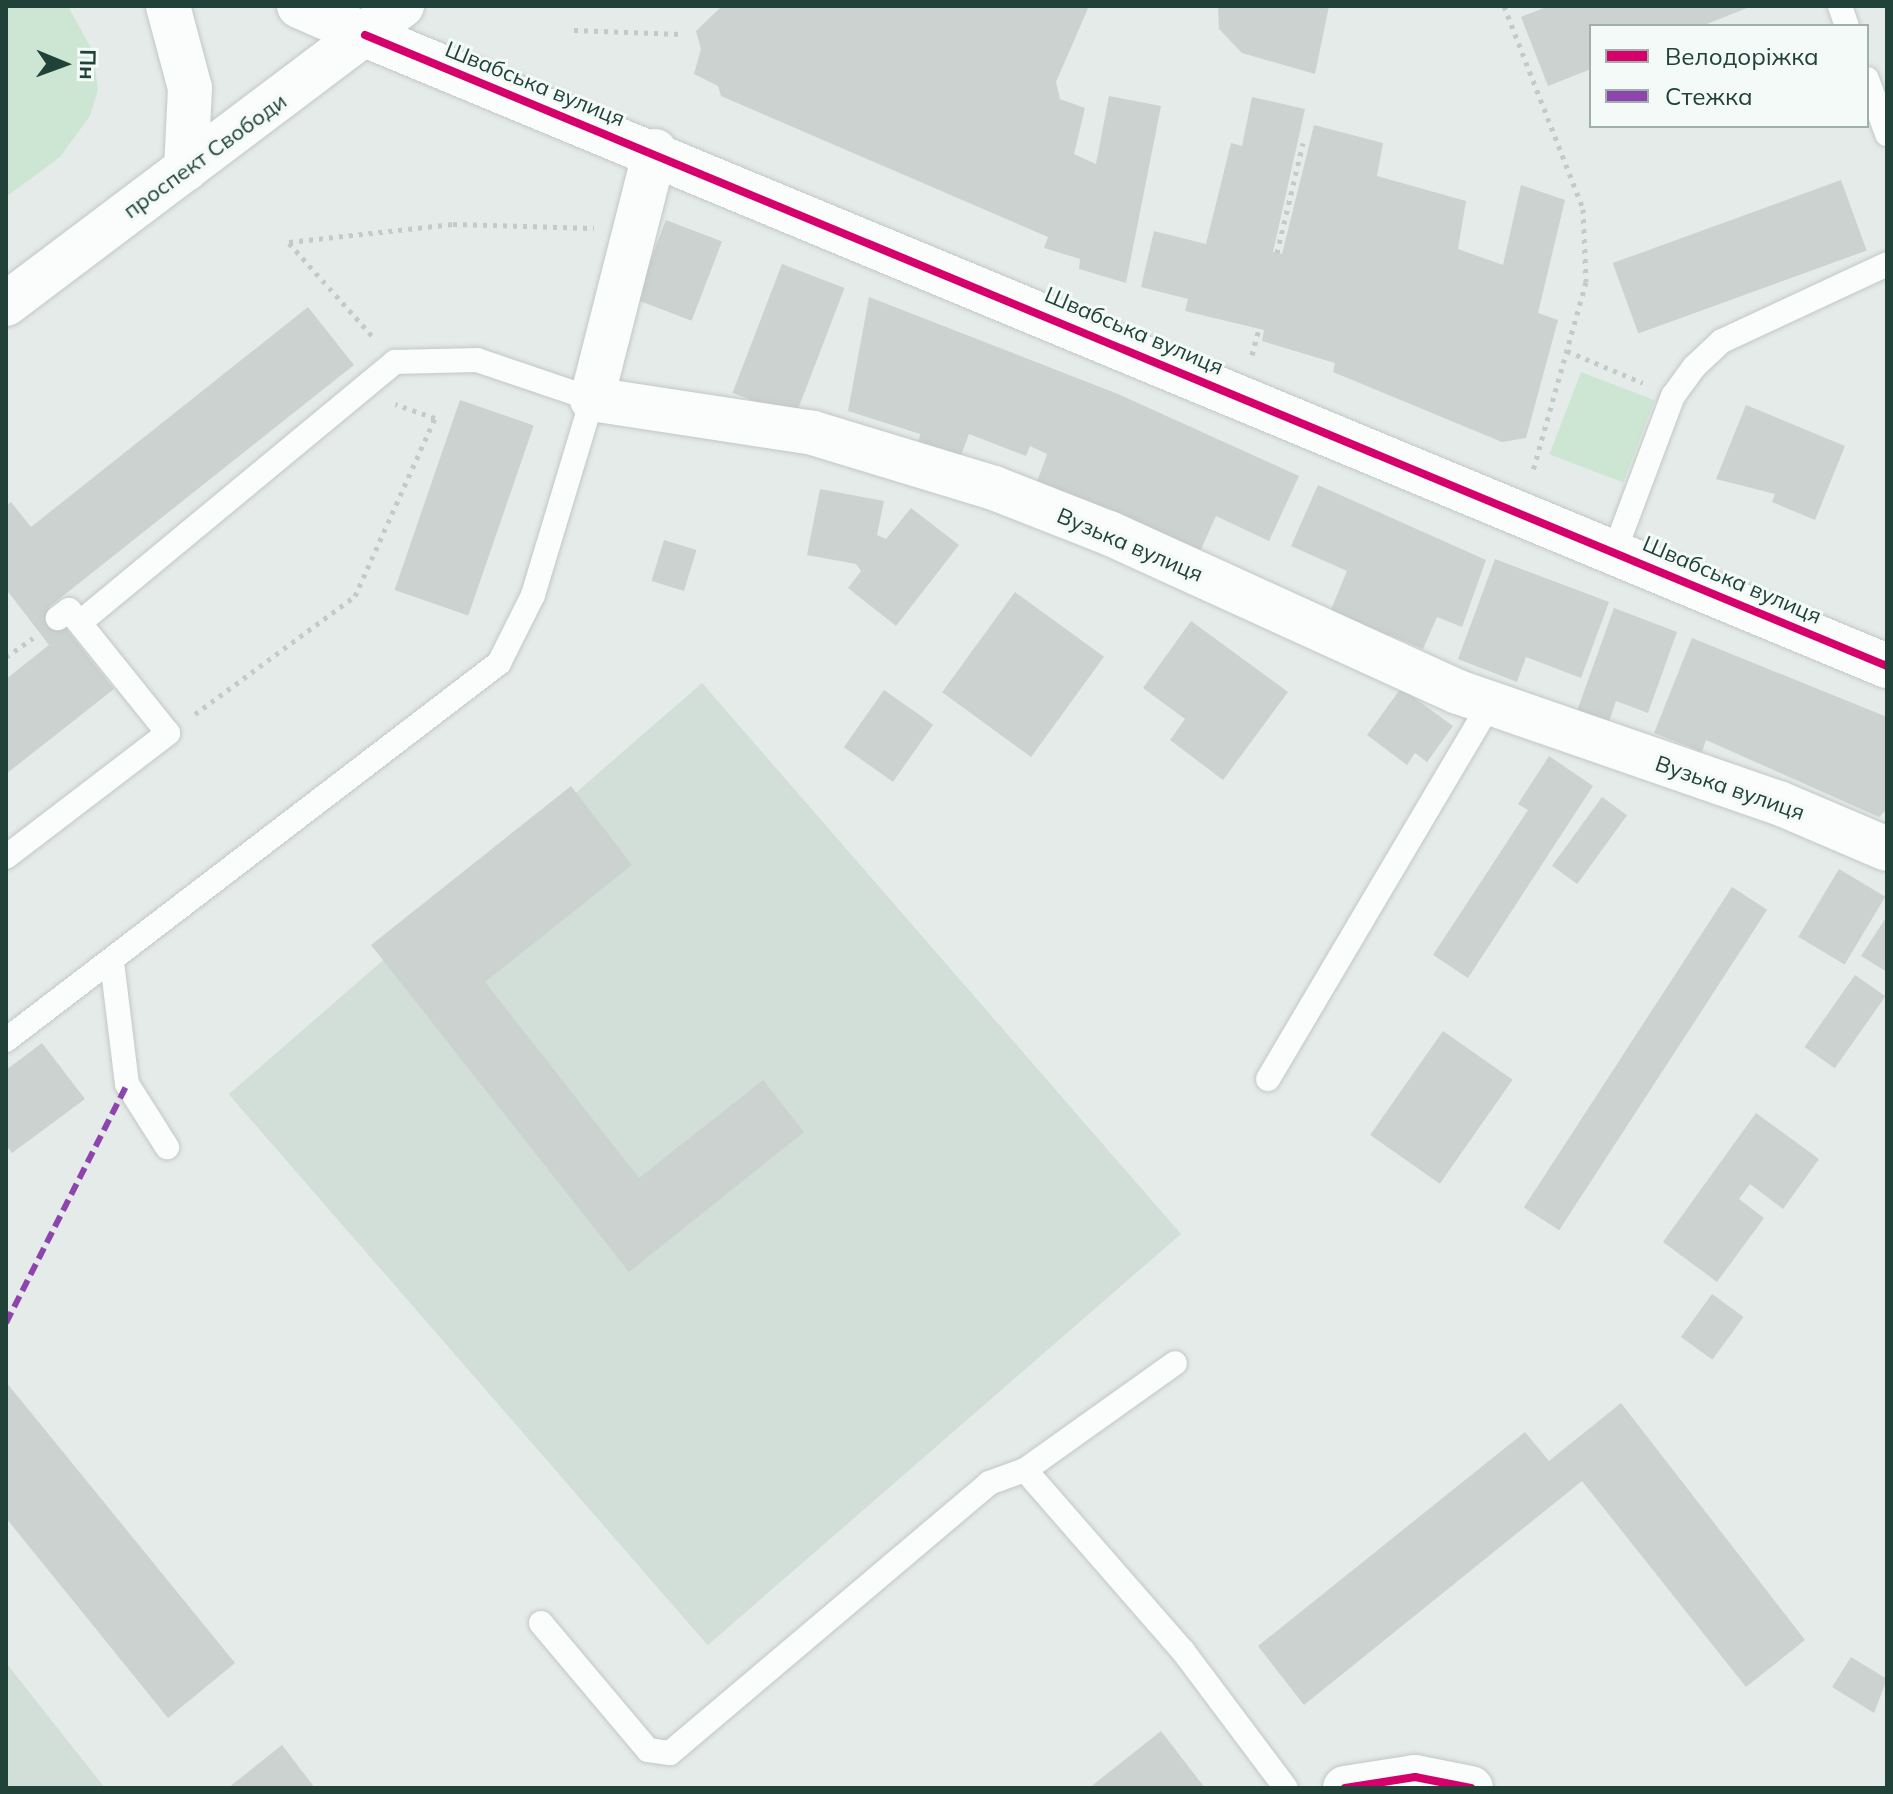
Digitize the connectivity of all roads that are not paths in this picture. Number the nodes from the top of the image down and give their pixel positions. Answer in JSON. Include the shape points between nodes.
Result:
{"nodes":[{"id":1,"x":168,"y":6,"type":"edge"},
{"id":2,"x":299,"y":6,"type":"edge"},
{"id":3,"x":402,"y":6,"type":"edge"},
{"id":4,"x":365,"y":35,"type":"junction"},
{"id":5,"x":1869,"y":84,"type":"edge"},
{"id":6,"x":1887,"y":134,"type":"edge"},
{"id":7,"x":655,"y":151,"type":"junction"},
{"id":8,"x":186,"y":169,"type":"junction"},
{"id":9,"x":1887,"y":264,"type":"edge"},
{"id":10,"x":6,"y":304,"type":"edge"},
{"id":11,"x":592,"y":399,"type":"junction"},
{"id":12,"x":1615,"y":550,"type":"junction"},
{"id":13,"x":1887,"y":666,"type":"edge"},
{"id":14,"x":1490,"y":704,"type":"junction"},
{"id":15,"x":1887,"y":849,"type":"edge"},
{"id":16,"x":6,"y":857,"type":"edge"},
{"id":17,"x":112,"y":962,"type":"junction"},
{"id":18,"x":6,"y":1040,"type":"edge"},
{"id":19,"x":1268,"y":1079,"type":"dead end"},
{"id":20,"x":167,"y":1147,"type":"dead end"},
{"id":21,"x":1175,"y":1363,"type":"dead end"},
{"id":22,"x":1025,"y":1470,"type":"junction"},
{"id":23,"x":541,"y":1623,"type":"dead end"},
{"id":24,"x":1286,"y":1788,"type":"edge"},
{"id":25,"x":1345,"y":1788,"type":"edge"},
{"id":26,"x":1471,"y":1788,"type":"edge"}],
"edges":[{"from":1,"to":8,"type":"street","via":[[190,88]]},
{"from":2,"to":4,"type":"street","name":"Швабська вулиця"},
{"from":3,"to":4,"type":"street","name":"проспект Свободи"},
{"from":4,"to":7,"type":"street","name":"Швабська вулиця"},
{"from":4,"to":8,"type":"street","name":"проспект Свободи"},
{"from":5,"to":6,"type":"lane"},
{"from":7,"to":11,"type":"street"},
{"from":7,"to":12,"type":"street","name":"Швабська вулиця"},
{"from":8,"to":10,"type":"street","name":"проспект Свободи"},
{"from":9,"to":12,"type":"lane","via":[[1722,341],[1673,396]]},
{"from":11,"to":14,"type":"street","name":"Вузька вулиця","via":[[813,433],[994,488],[1109,533]]},
{"from":11,"to":16,"type":"lane","via":[[477,360],[395,362],[59,624],[168,733]]},
{"from":11,"to":17,"type":"lane","via":[[533,595],[499,663]]},
{"from":12,"to":13,"type":"street","name":"Швабська вулиця"},
{"from":14,"to":15,"type":"street","name":"Вузька вулиця","via":[[1779,803]]},
{"from":14,"to":19,"type":"lane"},
{"from":17,"to":18,"type":"lane"},
{"from":17,"to":20,"type":"lane","via":[[127,1084]]},
{"from":21,"to":22,"type":"lane"},
{"from":22,"to":23,"type":"lane","via":[[989,1483],[670,1753],[648,1750]]},
{"from":22,"to":24,"type":"lane","via":[[1183,1651]]},
{"from":25,"to":26,"type":"street","via":[[1415,1777]]}]}
